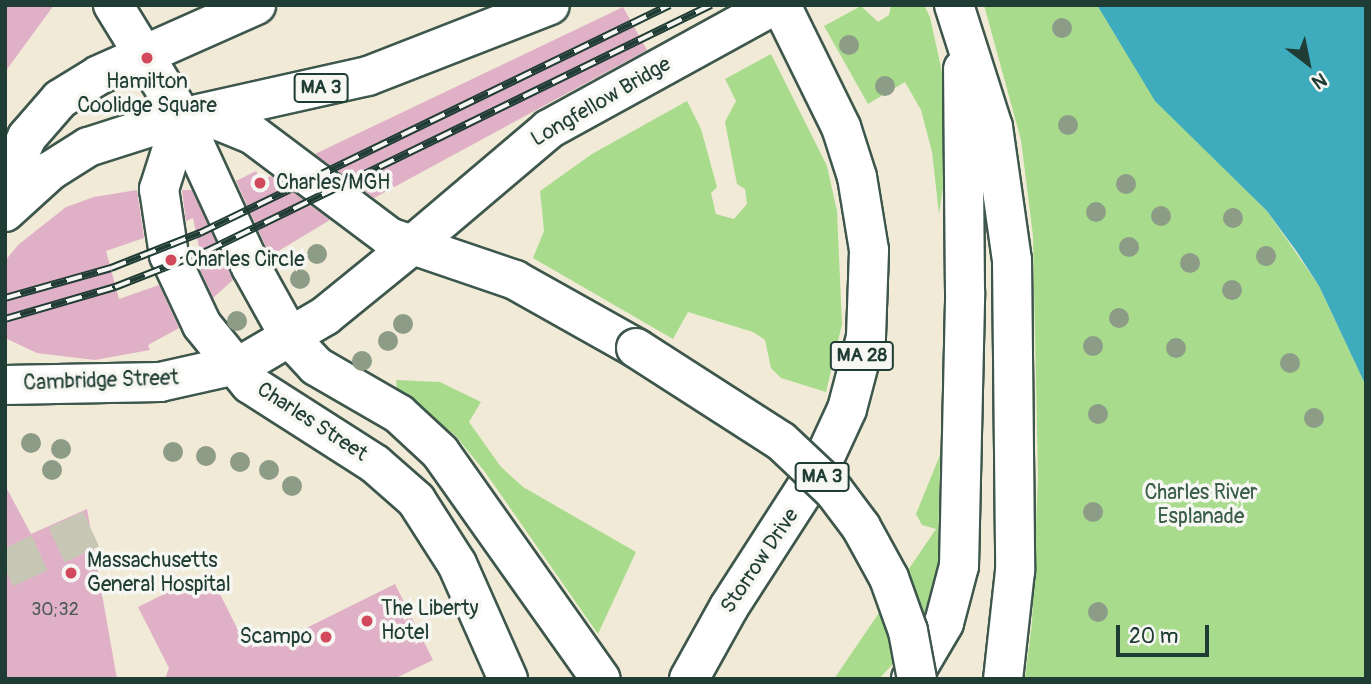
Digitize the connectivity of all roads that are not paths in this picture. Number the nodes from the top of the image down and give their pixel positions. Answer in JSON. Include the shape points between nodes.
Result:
{"nodes":[{"id":1,"x":113,"y":5,"type":"edge"},
{"id":2,"x":256,"y":5,"type":"edge"},
{"id":3,"x":550,"y":5,"type":"edge"},
{"id":4,"x":775,"y":5,"type":"edge"},
{"id":5,"x":781,"y":5,"type":"edge"},
{"id":6,"x":958,"y":17,"type":"edge"},
{"id":7,"x":148,"y":55,"type":"junction"},
{"id":8,"x":182,"y":117,"type":"junction"},
{"id":9,"x":5,"y":185,"type":"edge"},
{"id":10,"x":5,"y":212,"type":"edge"},
{"id":11,"x":410,"y":247,"type":"junction"},
{"id":12,"x":291,"y":339,"type":"junction"},
{"id":13,"x":233,"y":366,"type":"junction"},
{"id":14,"x":6,"y":385,"type":"edge"},
{"id":15,"x":508,"y":679,"type":"edge"},
{"id":16,"x":601,"y":679,"type":"edge"},
{"id":17,"x":689,"y":679,"type":"edge"},
{"id":18,"x":911,"y":679,"type":"edge"},
{"id":19,"x":917,"y":679,"type":"edge"},
{"id":20,"x":1003,"y":679,"type":"edge"}],
"edges":[{"from":1,"to":7,"type":"main road"},
{"from":2,"to":7,"type":"main road"},
{"from":3,"to":8,"type":"main road","number":"MA 3","via":[[368,76]]},
{"from":4,"to":11,"type":"main road","name":"Longfellow Bridge","via":[[577,112],[517,152]]},
{"from":5,"to":17,"type":"main road","name":"Storrow Drive","number":"MA 28","via":[[841,127],[857,177],[870,259],[866,337],[850,400],[823,461],[729,607]]},
{"from":6,"to":18,"type":"main road","via":[[965,292],[960,554],[948,612]]},
{"from":6,"to":20,"type":"main road","via":[[997,147],[1012,260],[1015,571]]},
{"from":7,"to":8,"type":"main road"},
{"from":7,"to":9,"type":"main road","via":[[99,75],[52,107],[27,137]]},
{"from":8,"to":10,"type":"main road","via":[[88,147],[50,171]]},
{"from":8,"to":11,"type":"main road","via":[[219,121],[252,134],[283,153],[361,219]]},
{"from":8,"to":12,"type":"main road","via":[[251,267]]},
{"from":8,"to":13,"type":"main road","name":"Charles Street","via":[[161,177],[165,239],[187,300]]},
{"from":11,"to":12,"type":"main road","name":"Cambridge Street"},
{"from":11,"to":19,"type":"main road","number":"MA 3","bridge":true,"via":[[515,280],[636,348],[781,441],[834,491],[861,527],[889,578],[908,631]]},
{"from":12,"to":13,"type":"main road","name":"Cambridge Street"},
{"from":12,"to":16,"type":"main road","via":[[316,366],[399,414],[440,452]]},
{"from":13,"to":14,"type":"main road","name":"Cambridge Street","via":[[160,382]]},
{"from":13,"to":15,"type":"main road","name":"Charles Street","via":[[261,392],[376,464],[416,500],[457,565]]}]}
